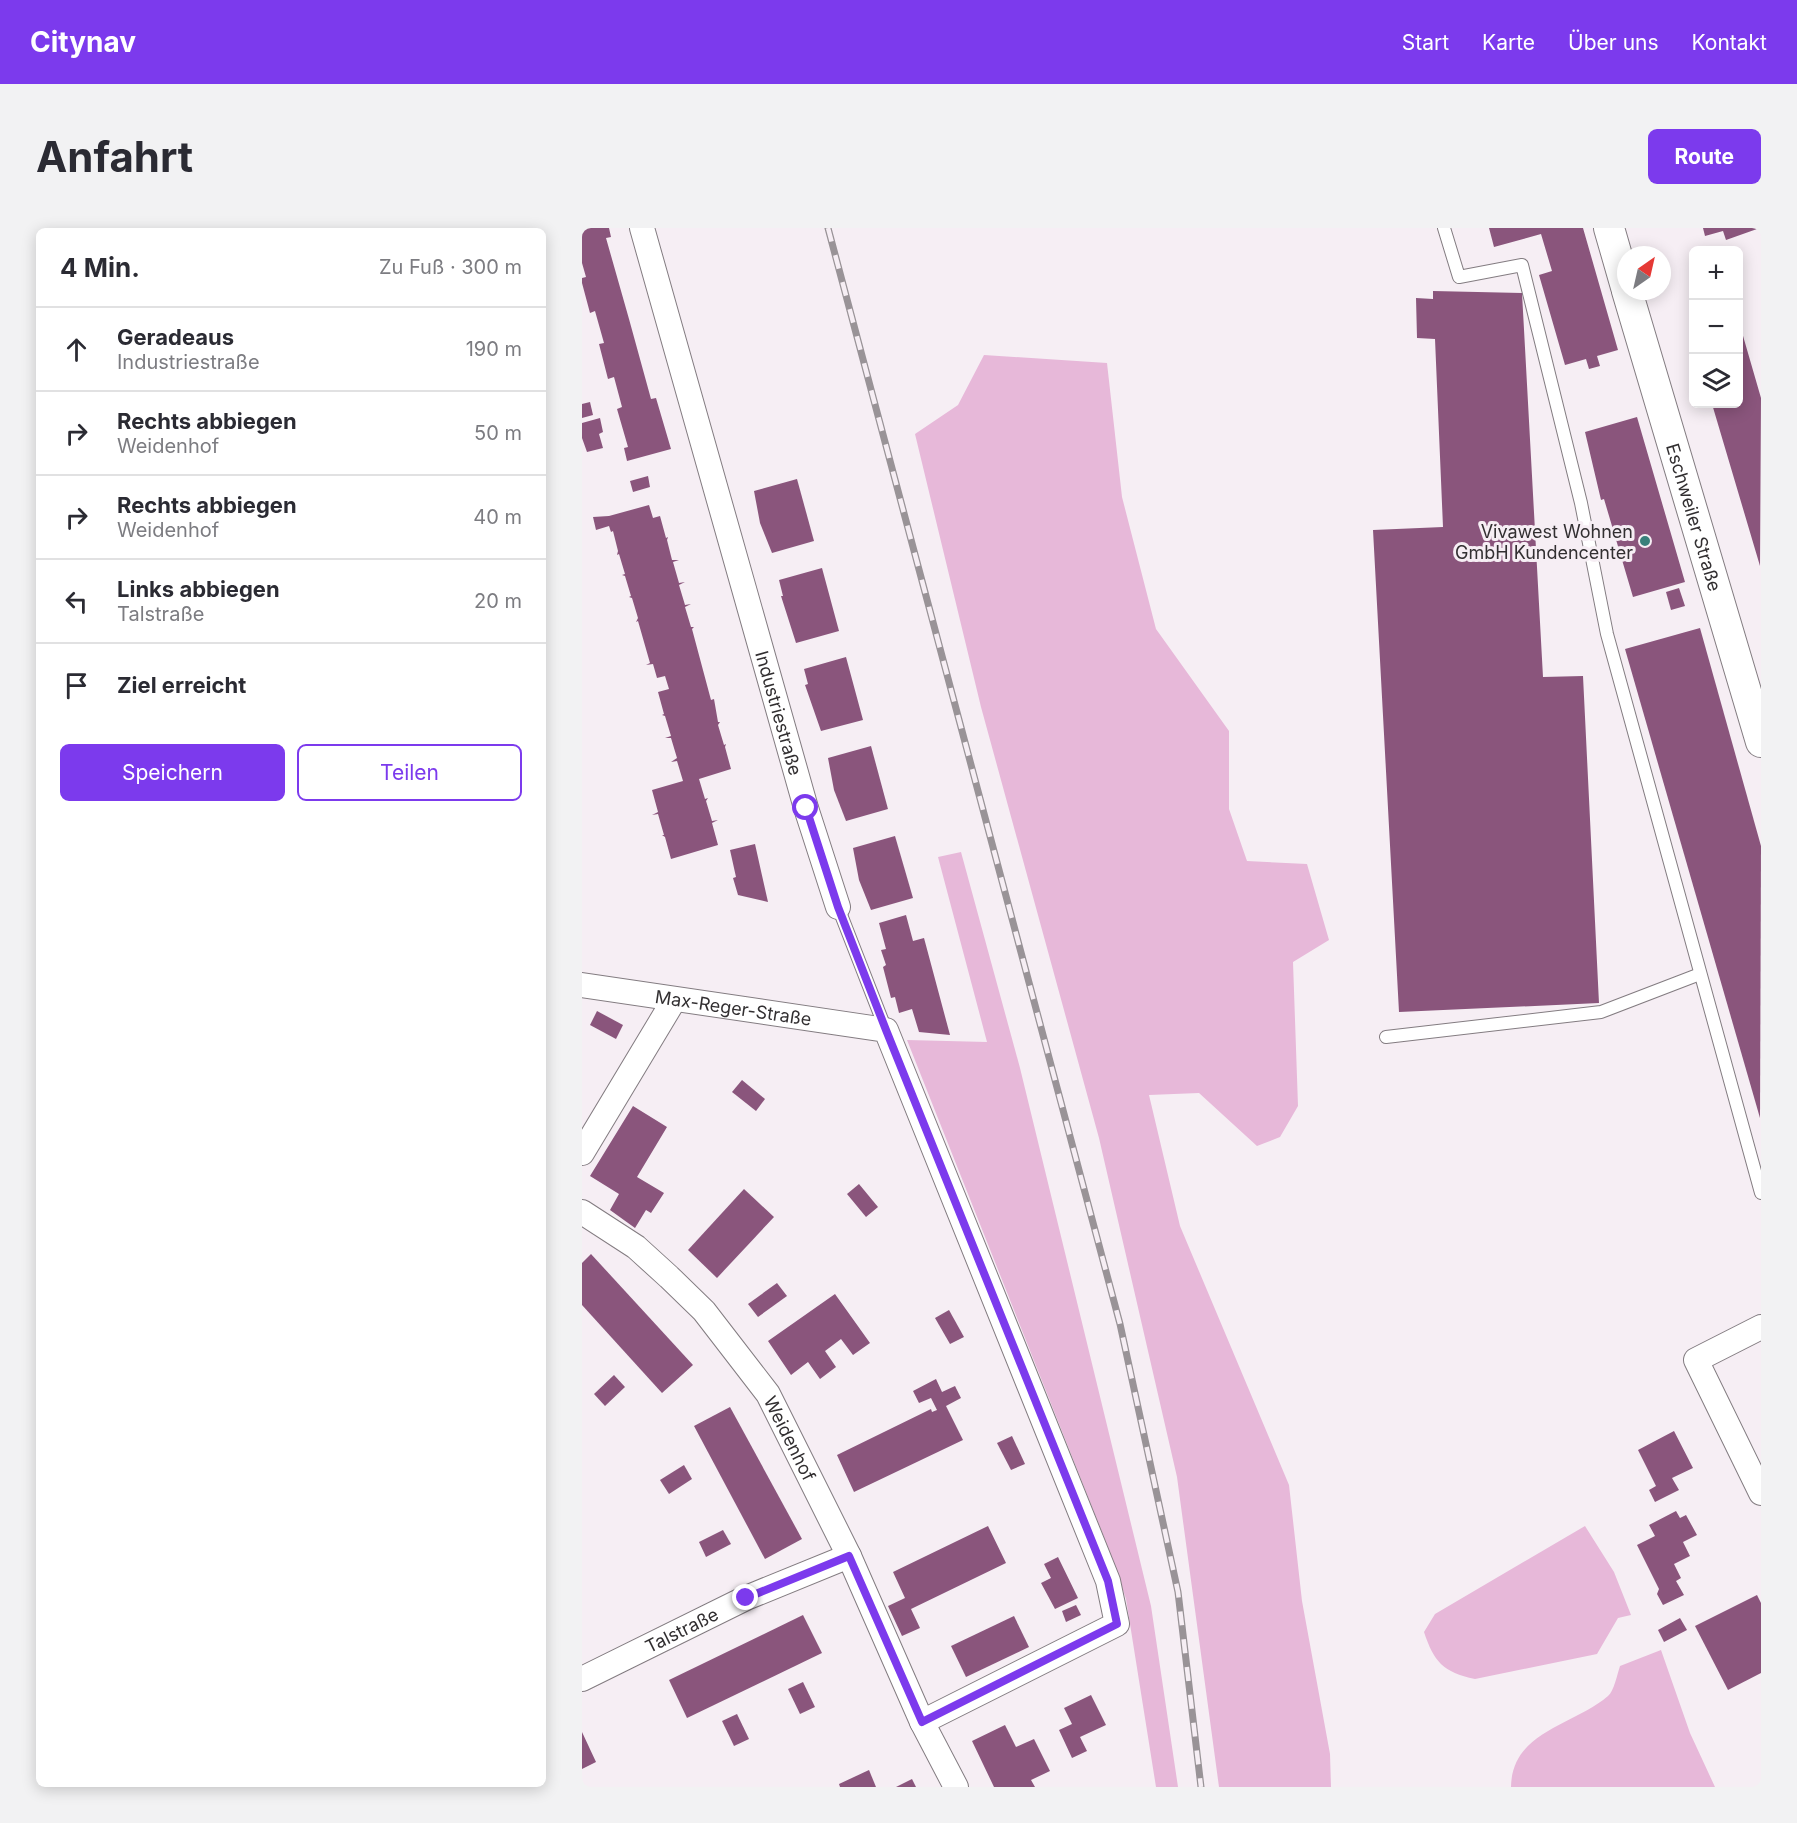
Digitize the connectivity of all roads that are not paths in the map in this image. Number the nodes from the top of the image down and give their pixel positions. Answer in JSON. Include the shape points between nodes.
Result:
{"nodes":[{"id":1,"x":642,"y":228,"type":"edge"},
{"id":2,"x":1444,"y":228,"type":"edge"},
{"id":3,"x":1608,"y":228,"type":"edge"},
{"id":4,"x":1617,"y":257,"type":"edge"},
{"id":5,"x":1630,"y":300,"type":"edge"},
{"id":6,"x":1761,"y":742,"type":"edge"},
{"id":7,"x":838,"y":907,"type":"joint"},
{"id":8,"x":1700,"y":974,"type":"junction"},
{"id":9,"x":582,"y":985,"type":"edge"},
{"id":10,"x":674,"y":1000,"type":"junction"},
{"id":11,"x":886,"y":1030,"type":"junction"},
{"id":12,"x":1386,"y":1036,"type":"dead end"},
{"id":13,"x":582,"y":1153,"type":"edge"},
{"id":14,"x":1761,"y":1193,"type":"edge"},
{"id":15,"x":582,"y":1212,"type":"edge"},
{"id":16,"x":1761,"y":1327,"type":"edge"},
{"id":17,"x":1761,"y":1493,"type":"edge"},
{"id":18,"x":849,"y":1556,"type":"junction"},
{"id":19,"x":582,"y":1679,"type":"edge"},
{"id":20,"x":922,"y":1722,"type":"junction"},
{"id":21,"x":956,"y":1787,"type":"edge"}],
"edges":[{"from":1,"to":7,"type":"street","name":"Industriestraße","via":[[806,808]]},
{"from":2,"to":8,"type":"lane","via":[[1459,277],[1522,265],[1581,503],[1607,634]]},
{"from":3,"to":4,"type":"street","name":"Eschweiler Straße"},
{"from":5,"to":6,"type":"street","name":"Eschweiler Straße"},
{"from":7,"to":11,"type":"lane","name":"Industriestraße"},
{"from":8,"to":12,"type":"lane","via":[[1601,1012]]},
{"from":8,"to":14,"type":"lane"},
{"from":9,"to":10,"type":"street","name":"Max-Reger-Straße"},
{"from":10,"to":11,"type":"street","name":"Max-Reger-Straße"},
{"from":10,"to":13,"type":"street"},
{"from":11,"to":20,"type":"street","name":"Industriestraße","via":[[1108,1581],[1117,1624]]},
{"from":15,"to":18,"type":"street","name":"Weidenhof","via":[[636,1247],[704,1311],[768,1394]]},
{"from":16,"to":17,"type":"street","via":[[1696,1360]]},
{"from":18,"to":19,"type":"street","name":"Talstraße","via":[[746,1598]]},
{"from":18,"to":20,"type":"street","name":"Weidenhof"},
{"from":20,"to":21,"type":"street","name":"Weidenhof"}]}
